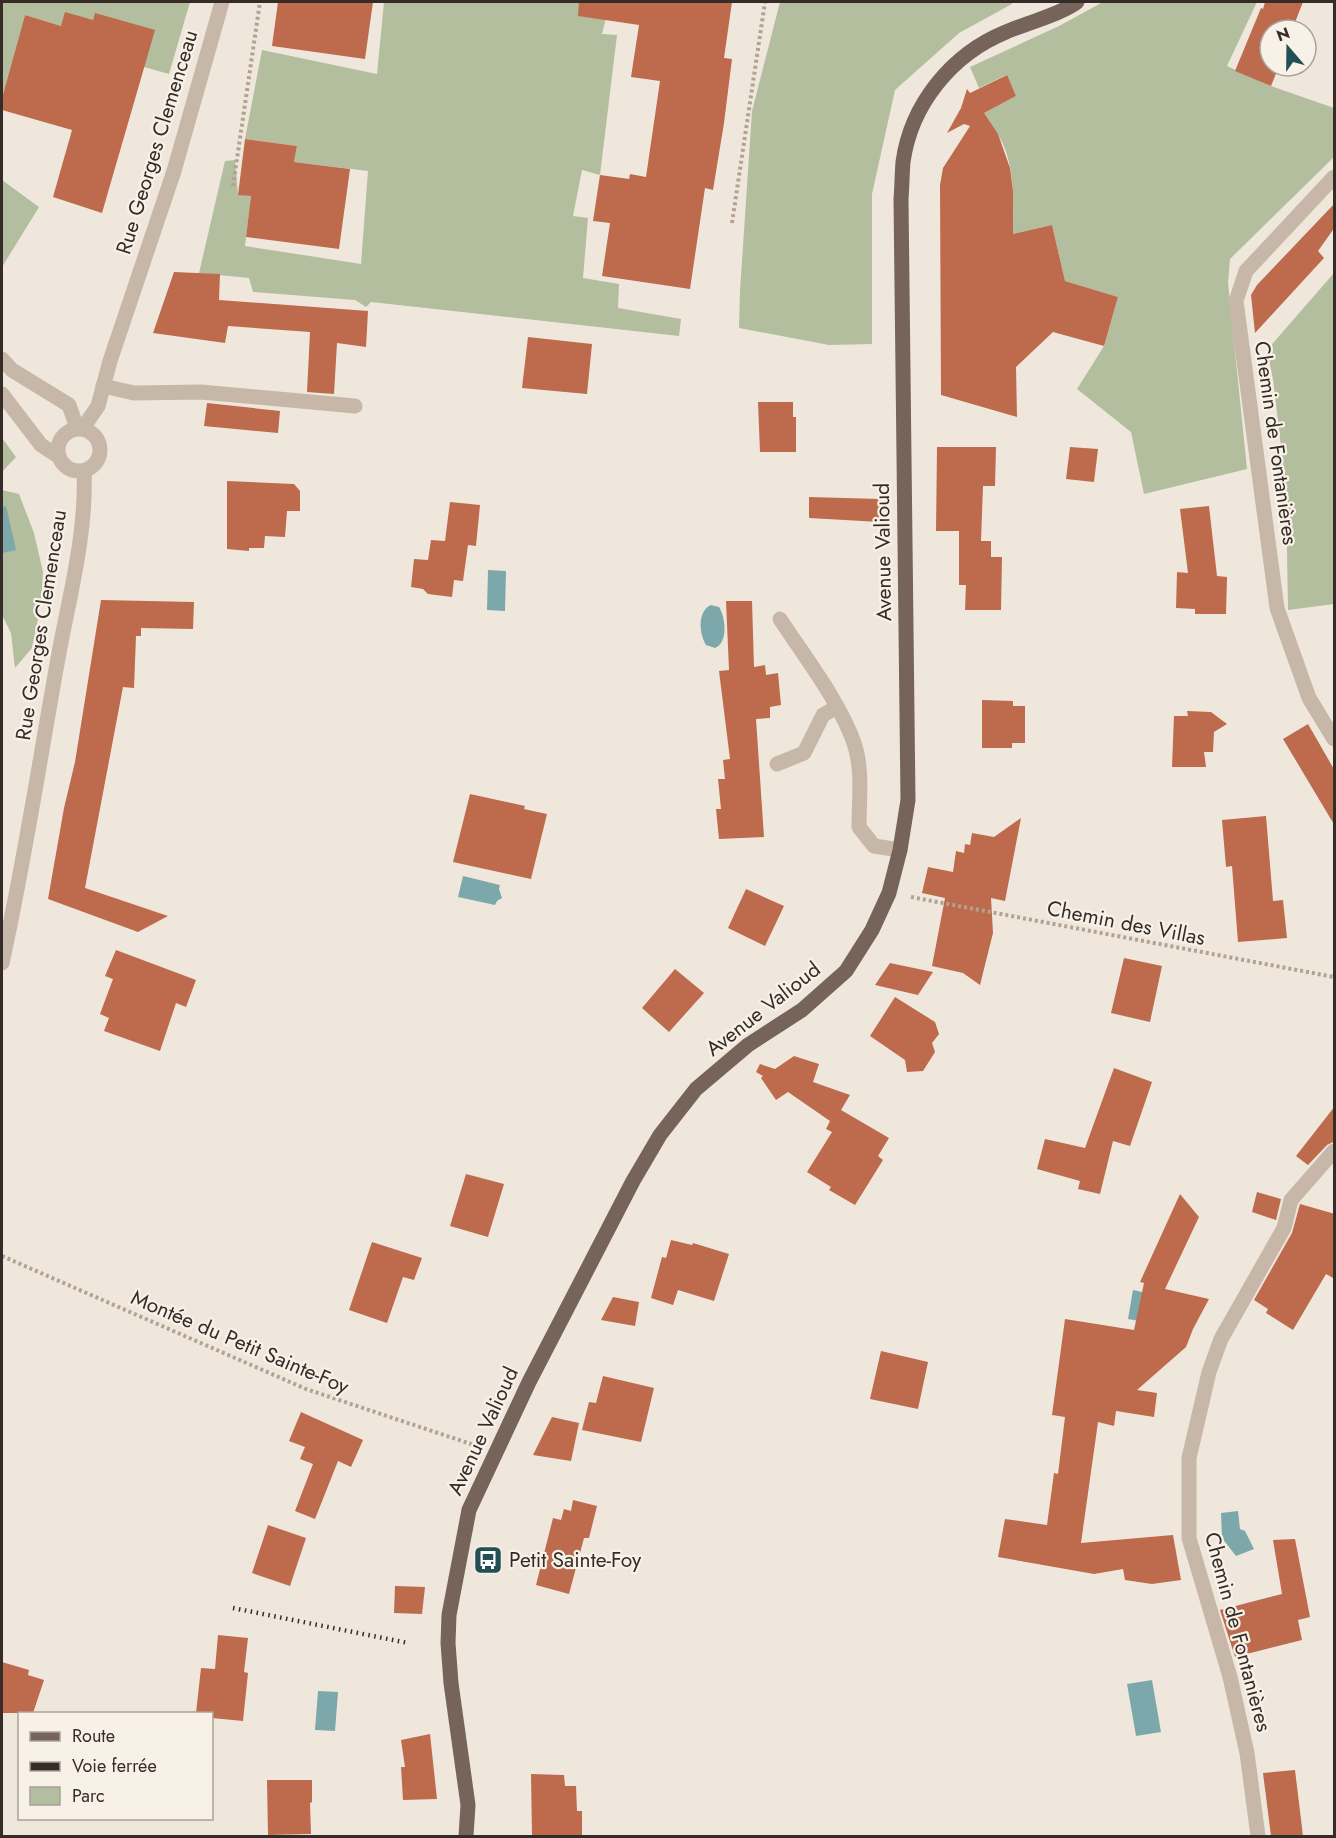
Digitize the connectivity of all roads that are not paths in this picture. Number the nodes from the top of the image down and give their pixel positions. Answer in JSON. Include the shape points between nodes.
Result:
{"nodes":[{"id":1,"x":222,"y":2,"type":"edge"},
{"id":2,"x":1077,"y":2,"type":"edge"},
{"id":3,"x":1335,"y":177,"type":"edge"},
{"id":4,"x":2,"y":359,"type":"edge"},
{"id":5,"x":103,"y":386,"type":"junction"},
{"id":6,"x":2,"y":394,"type":"edge"},
{"id":7,"x":355,"y":406,"type":"dead end"},
{"id":8,"x":80,"y":428,"type":"junction"},
{"id":9,"x":58,"y":456,"type":"junction"},
{"id":10,"x":84,"y":471,"type":"junction"},
{"id":11,"x":780,"y":619,"type":"dead end"},
{"id":12,"x":837,"y":707,"type":"junction"},
{"id":13,"x":1335,"y":740,"type":"edge"},
{"id":14,"x":777,"y":764,"type":"dead end"},
{"id":15,"x":900,"y":850,"type":"junction"},
{"id":16,"x":2,"y":963,"type":"edge"},
{"id":17,"x":1335,"y":1151,"type":"edge"},
{"id":18,"x":466,"y":1836,"type":"edge"},
{"id":19,"x":1258,"y":1836,"type":"edge"}],
"edges":[{"from":1,"to":5,"type":"street","name":"Rue Georges Clemenceau","via":[[174,171]]},
{"from":2,"to":15,"type":"main road","name":"Avenue Valioud","via":[[996,36],[958,60],[932,87],[915,118],[903,160],[901,292],[908,800]]},
{"from":3,"to":13,"type":"street","name":"Chemin de Fontanières","via":[[1246,271],[1236,301],[1277,608],[1309,698]]},
{"from":4,"to":8,"type":"street","via":[[12,370],[69,405]]},
{"from":5,"to":7,"type":"street","via":[[134,393],[201,393]]},
{"from":5,"to":8,"type":"street","name":"Rue Georges Clemenceau","via":[[98,406]]},
{"from":6,"to":9,"type":"street","via":[[41,445]]},
{"from":8,"to":9,"type":"street","via":[[61,437]]},
{"from":8,"to":10,"type":"street","via":[[94,434],[100,446],[99,459]]},
{"from":9,"to":10,"type":"street","via":[[70,470]]},
{"from":10,"to":16,"type":"street","name":"Rue Georges Clemenceau","via":[[78,549]]},
{"from":11,"to":12,"type":"street"},
{"from":12,"to":14,"type":"street","via":[[823,715],[804,753]]},
{"from":12,"to":15,"type":"street","via":[[855,744],[860,779],[859,827],[874,846]]},
{"from":15,"to":18,"type":"main road","name":"Avenue Valioud","via":[[885,902],[846,971],[802,1010],[748,1045],[696,1089],[660,1135],[529,1382],[469,1510],[449,1615],[448,1642],[468,1805]]},
{"from":17,"to":19,"type":"street","name":"Chemin de Fontanières","via":[[1291,1200],[1284,1228],[1221,1339],[1209,1372],[1189,1458],[1189,1538],[1233,1688]]}]}
